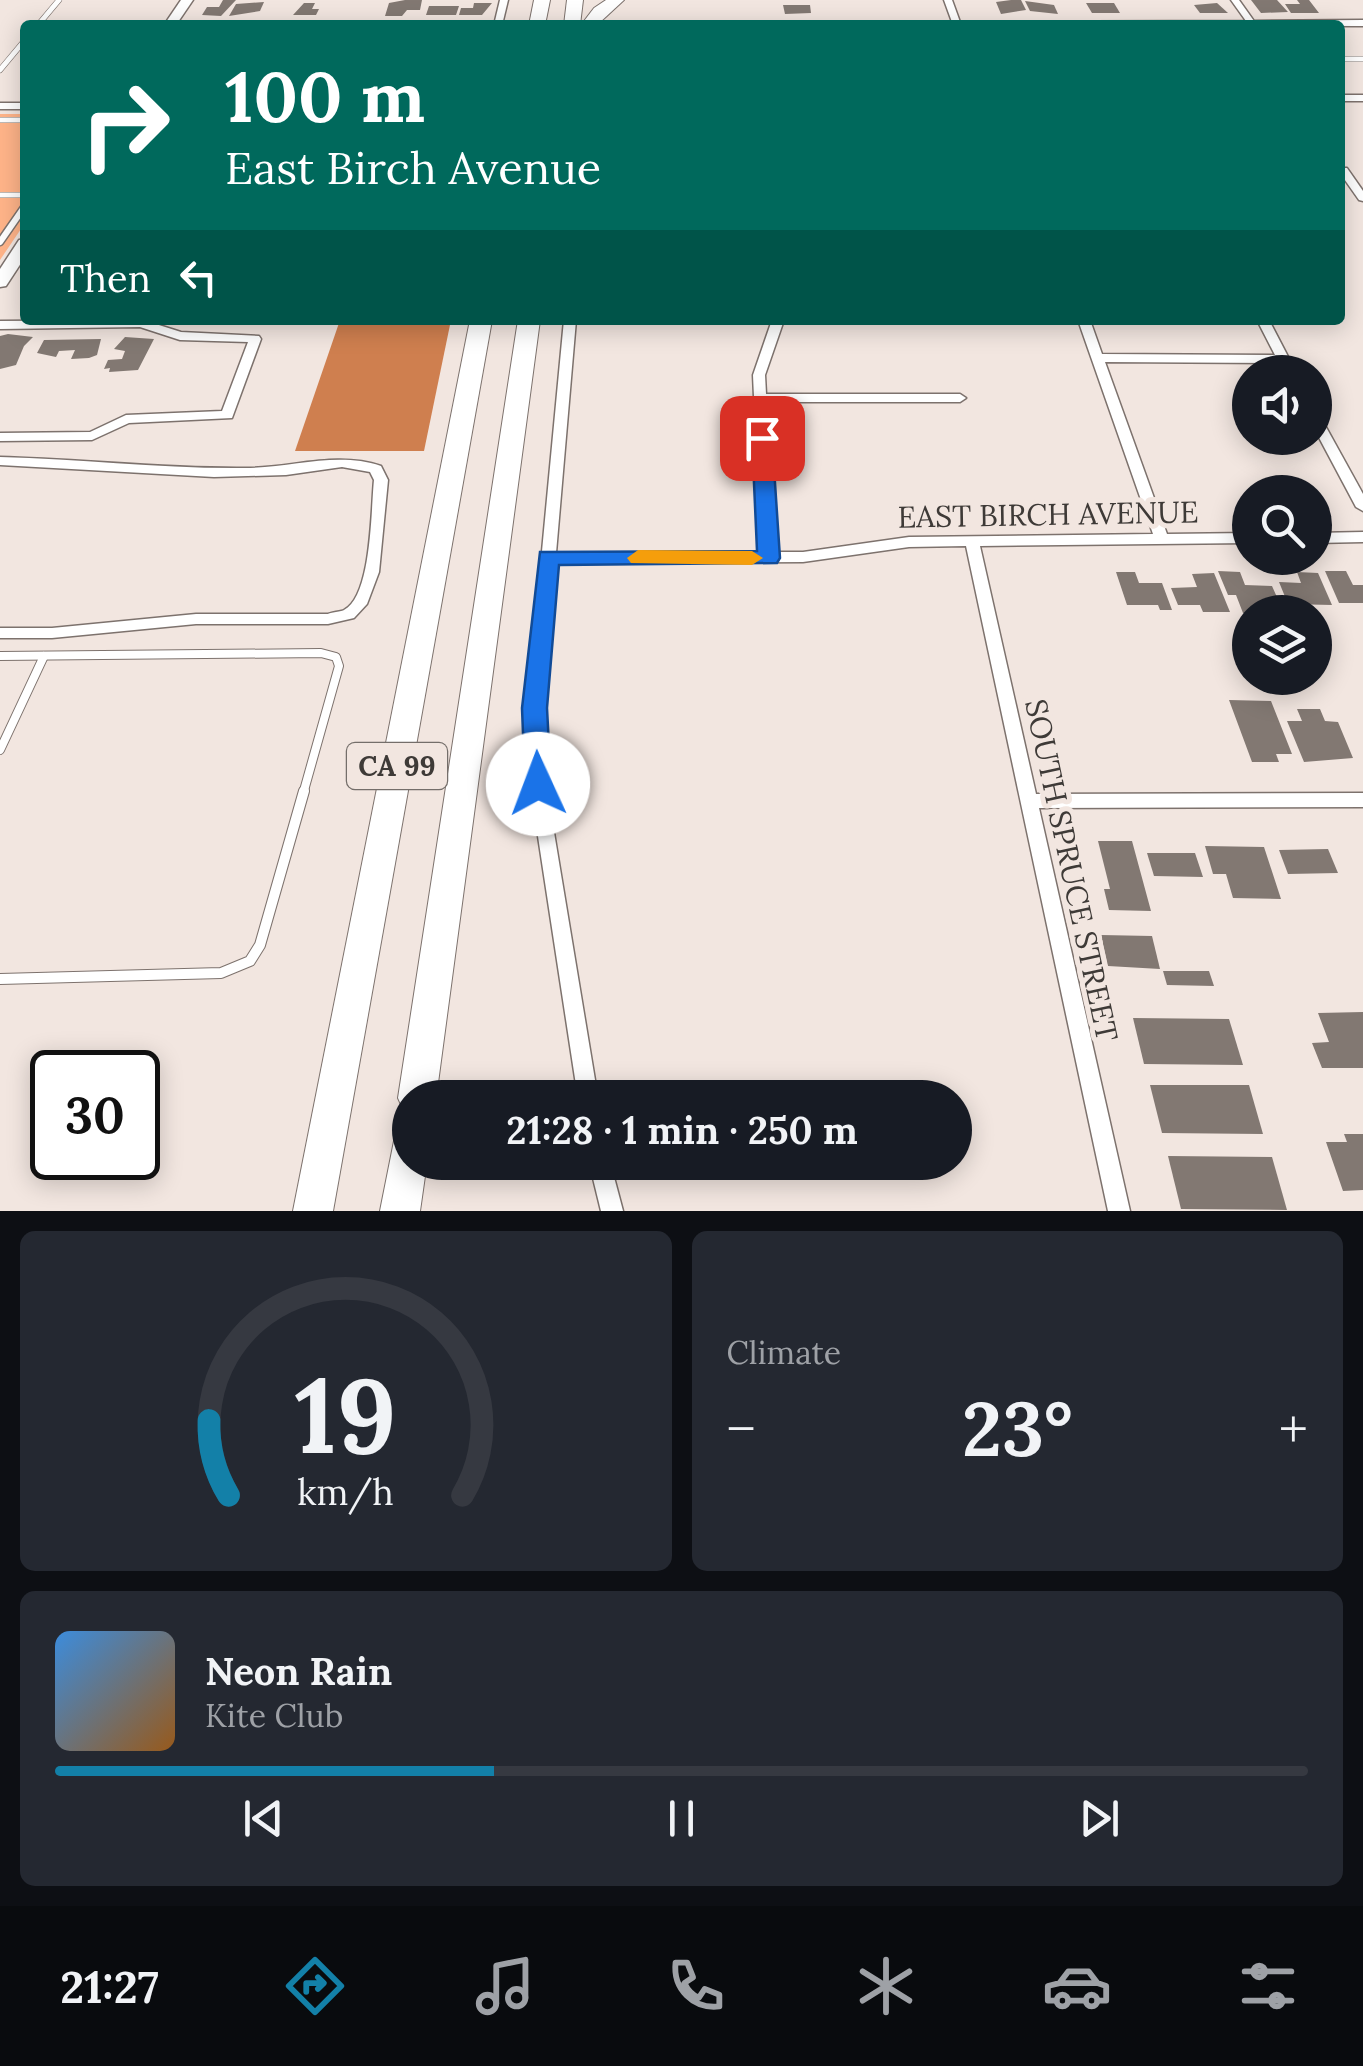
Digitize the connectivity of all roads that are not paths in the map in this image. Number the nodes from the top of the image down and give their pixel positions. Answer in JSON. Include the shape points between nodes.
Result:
{"nodes":[{"id":1,"x":59,"y":0,"type":"edge"},
{"id":2,"x":616,"y":0,"type":"edge"},
{"id":3,"x":42,"y":20,"type":"edge"},
{"id":4,"x":593,"y":20,"type":"edge"},
{"id":5,"x":20,"y":46,"type":"edge"},
{"id":6,"x":0,"y":70,"type":"edge"},
{"id":7,"x":1345,"y":174,"type":"edge"},
{"id":8,"x":1363,"y":198,"type":"edge"},
{"id":9,"x":20,"y":213,"type":"edge"},
{"id":10,"x":0,"y":242,"type":"edge"},
{"id":11,"x":20,"y":257,"type":"edge"},
{"id":12,"x":0,"y":282,"type":"edge"},
{"id":13,"x":146,"y":325,"type":"edge"},
{"id":14,"x":481,"y":325,"type":"edge"},
{"id":15,"x":528,"y":325,"type":"edge"},
{"id":16,"x":570,"y":325,"type":"edge"},
{"id":17,"x":776,"y":325,"type":"edge"},
{"id":18,"x":1086,"y":325,"type":"edge"},
{"id":19,"x":1266,"y":325,"type":"edge"},
{"id":20,"x":1281,"y":355,"type":"edge"},
{"id":21,"x":1098,"y":358,"type":"junction"},
{"id":22,"x":1232,"y":359,"type":"edge"},
{"id":23,"x":760,"y":398,"type":"junction"},
{"id":24,"x":960,"y":398,"type":"dead end"},
{"id":25,"x":0,"y":437,"type":"edge"},
{"id":26,"x":1332,"y":450,"type":"edge"},
{"id":27,"x":0,"y":462,"type":"edge"},
{"id":28,"x":1363,"y":507,"type":"edge"},
{"id":29,"x":1363,"y":537,"type":"edge"},
{"id":30,"x":1161,"y":538,"type":"junction"},
{"id":31,"x":1232,"y":538,"type":"edge"},
{"id":32,"x":1332,"y":538,"type":"edge"},
{"id":33,"x":972,"y":540,"type":"junction"},
{"id":34,"x":548,"y":558,"type":"junction"},
{"id":35,"x":769,"y":558,"type":"junction"},
{"id":36,"x":0,"y":632,"type":"edge"},
{"id":37,"x":0,"y":656,"type":"edge"},
{"id":38,"x":44,"y":656,"type":"junction"},
{"id":39,"x":0,"y":750,"type":"edge"},
{"id":40,"x":1363,"y":800,"type":"edge"},
{"id":41,"x":1029,"y":802,"type":"junction"},
{"id":42,"x":0,"y":979,"type":"edge"},
{"id":43,"x":420,"y":1080,"type":"edge"},
{"id":44,"x":585,"y":1080,"type":"edge"},
{"id":45,"x":405,"y":1180,"type":"edge"},
{"id":46,"x":604,"y":1180,"type":"edge"},
{"id":47,"x":313,"y":1211,"type":"edge"},
{"id":48,"x":400,"y":1211,"type":"edge"},
{"id":49,"x":612,"y":1211,"type":"edge"},
{"id":50,"x":1119,"y":1211,"type":"edge"}],
"edges":[{"from":1,"to":3,"type":"lane"},
{"from":2,"to":4,"type":"highway"},
{"from":5,"to":6,"type":"lane"},
{"from":7,"to":8,"type":"street"},
{"from":9,"to":10,"type":"lane"},
{"from":11,"to":12,"type":"main road"},
{"from":13,"to":25,"type":"street","via":[[180,336],[255,338],[227,415],[126,419],[92,436]]},
{"from":14,"to":47,"type":"highway","number":"CA 99"},
{"from":15,"to":43,"type":"highway","number":"CA 99"},
{"from":16,"to":34,"type":"street"},
{"from":17,"to":23,"type":"street","via":[[762,358]]},
{"from":18,"to":21,"type":"street"},
{"from":19,"to":20,"type":"street"},
{"from":21,"to":22,"type":"street"},
{"from":21,"to":30,"type":"street"},
{"from":23,"to":24,"type":"street"},
{"from":23,"to":35,"type":"street"},
{"from":26,"to":28,"type":"street"},
{"from":27,"to":36,"type":"street","via":[[165,472],[280,471],[338,460],[376,469],[381,480],[370,582],[350,614]]},
{"from":29,"to":32,"type":"street"},
{"from":30,"to":31,"type":"street","name":"EAST BIRCH AVENUE"},
{"from":30,"to":33,"type":"street","name":"EAST BIRCH AVENUE"},
{"from":33,"to":35,"type":"street","name":"EAST BIRCH AVENUE"},
{"from":33,"to":41,"type":"street","name":"SOUTH SPRUCE STREET"},
{"from":34,"to":35,"type":"street","name":"EAST BIRCH AVENUE"},
{"from":34,"to":44,"type":"street","via":[[534,708],[538,784]]},
{"from":37,"to":38,"type":"lane"},
{"from":38,"to":39,"type":"lane"},
{"from":38,"to":42,"type":"lane","via":[[321,653],[336,657],[339,666],[300,817],[250,961],[221,973]]},
{"from":40,"to":41,"type":"street"},
{"from":41,"to":50,"type":"street","name":"SOUTH SPRUCE STREET"},
{"from":45,"to":48,"type":"highway"},
{"from":46,"to":49,"type":"street"}]}
